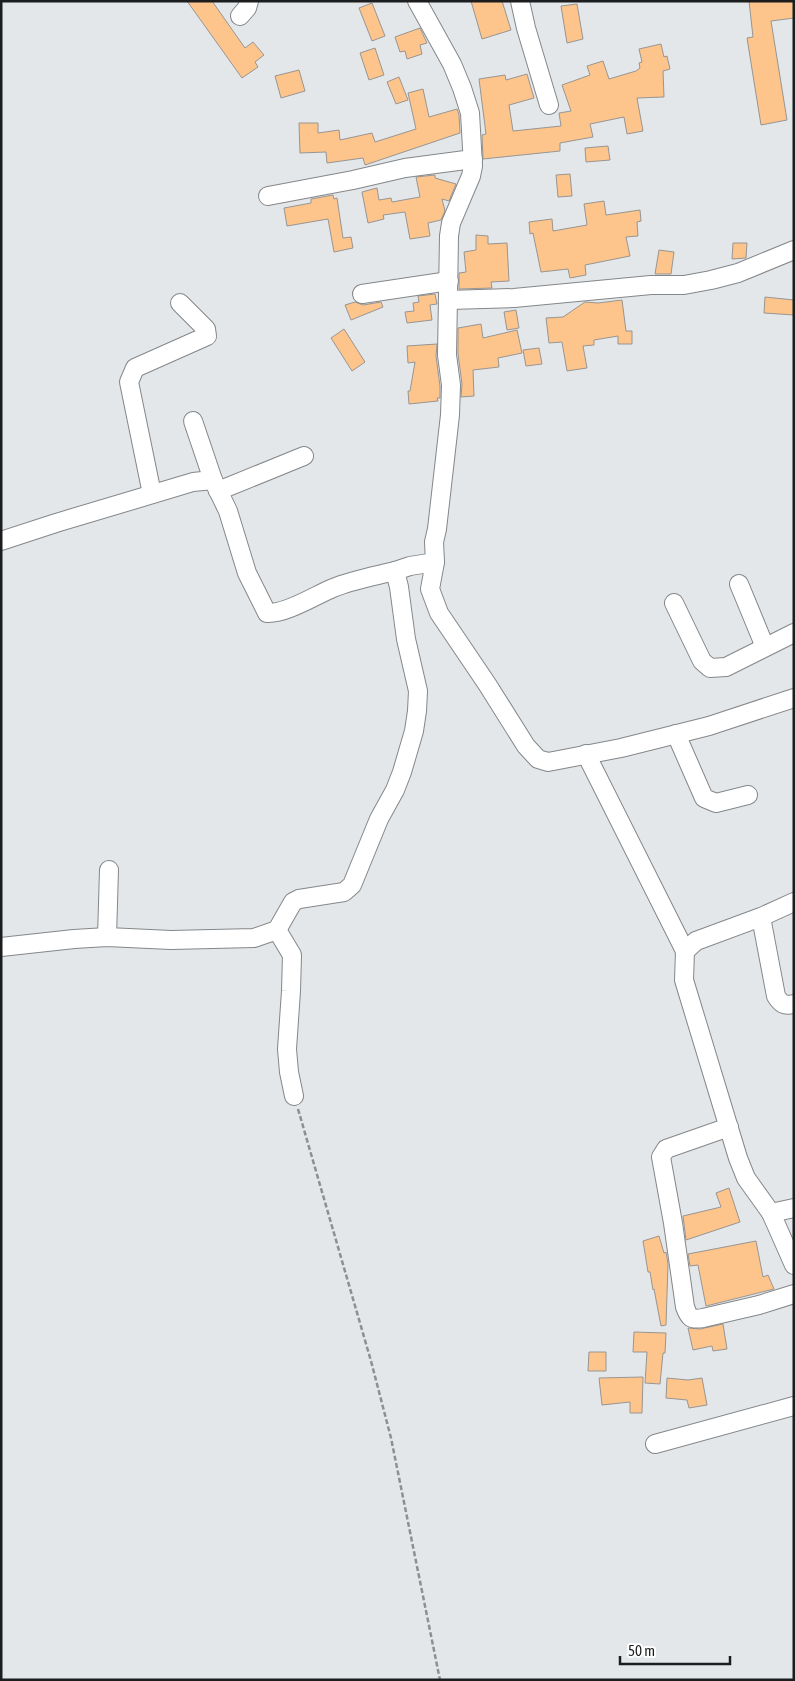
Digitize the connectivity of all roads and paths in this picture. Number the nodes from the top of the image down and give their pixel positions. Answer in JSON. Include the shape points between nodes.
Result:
{"nodes":[{"id":1,"x":417,"y":1,"type":"edge"},
{"id":2,"x":520,"y":1,"type":"edge"},
{"id":3,"x":549,"y":105,"type":"dead end"},
{"id":4,"x":473,"y":159,"type":"junction"},
{"id":5,"x":268,"y":196,"type":"dead end"},
{"id":6,"x":794,"y":250,"type":"edge"},
{"id":7,"x":449,"y":281,"type":"junction"},
{"id":8,"x":362,"y":294,"type":"dead end"},
{"id":9,"x":449,"y":300,"type":"junction"},
{"id":10,"x":180,"y":303,"type":"dead end"},
{"id":11,"x":193,"y":421,"type":"dead end"},
{"id":12,"x":304,"y":456,"type":"dead end"},
{"id":13,"x":215,"y":485,"type":"junction"},
{"id":14,"x":152,"y":494,"type":"junction"},
{"id":15,"x":1,"y":540,"type":"edge"},
{"id":16,"x":432,"y":562,"type":"junction"},
{"id":17,"x":402,"y":568,"type":"junction"},
{"id":18,"x":739,"y":584,"type":"dead end"},
{"id":19,"x":674,"y":604,"type":"dead end"},
{"id":20,"x":794,"y":633,"type":"edge"},
{"id":21,"x":766,"y":647,"type":"junction"},
{"id":22,"x":794,"y":698,"type":"edge"},
{"id":23,"x":676,"y":734,"type":"junction"},
{"id":24,"x":586,"y":754,"type":"junction"},
{"id":25,"x":748,"y":795,"type":"dead end"},
{"id":26,"x":108,"y":870,"type":"dead end"},
{"id":27,"x":794,"y":902,"type":"edge"},
{"id":28,"x":761,"y":917,"type":"junction"},
{"id":29,"x":277,"y":930,"type":"junction"},
{"id":30,"x":107,"y":937,"type":"junction"},
{"id":31,"x":1,"y":947,"type":"edge"},
{"id":32,"x":684,"y":951,"type":"junction"},
{"id":33,"x":794,"y":1004,"type":"edge"},
{"id":34,"x":294,"y":1096,"type":"joint"},
{"id":35,"x":729,"y":1127,"type":"junction"},
{"id":36,"x":794,"y":1208,"type":"edge"},
{"id":37,"x":771,"y":1213,"type":"junction"},
{"id":38,"x":794,"y":1265,"type":"edge"},
{"id":39,"x":794,"y":1294,"type":"edge"},
{"id":40,"x":794,"y":1406,"type":"edge"},
{"id":41,"x":655,"y":1444,"type":"dead end"},
{"id":42,"x":440,"y":1680,"type":"edge"}],
"edges":[{"from":1,"to":4,"type":"street","via":[[462,88],[470,113]]},
{"from":2,"to":3,"type":"street"},
{"from":4,"to":5,"type":"street","via":[[405,168]]},
{"from":4,"to":7,"type":"street","via":[[471,176],[451,223]]},
{"from":6,"to":9,"type":"street","via":[[738,273],[684,285]]},
{"from":7,"to":8,"type":"street"},
{"from":7,"to":9,"type":"street"},
{"from":9,"to":16,"type":"street","via":[[450,415]]},
{"from":10,"to":14,"type":"street","via":[[206,329],[207,336],[135,368],[129,382]]},
{"from":11,"to":13,"type":"street"},
{"from":12,"to":13,"type":"street"},
{"from":13,"to":14,"type":"street","via":[[193,482]]},
{"from":13,"to":17,"type":"street","via":[[228,512],[247,573],[267,613],[300,604],[335,587]]},
{"from":14,"to":15,"type":"street"},
{"from":16,"to":17,"type":"street"},
{"from":16,"to":24,"type":"street","via":[[430,589],[439,614],[534,756],[548,762]]},
{"from":17,"to":29,"type":"street","via":[[399,587],[418,691],[414,731],[402,772],[349,889],[293,902]]},
{"from":18,"to":21,"type":"street"},
{"from":19,"to":21,"type":"street","via":[[702,661],[710,668],[726,667]]},
{"from":20,"to":21,"type":"street"},
{"from":22,"to":23,"type":"street"},
{"from":23,"to":24,"type":"street"},
{"from":23,"to":25,"type":"street","via":[[704,798],[716,803]]},
{"from":24,"to":32,"type":"street"},
{"from":26,"to":30,"type":"street"},
{"from":27,"to":28,"type":"street"},
{"from":28,"to":32,"type":"street","via":[[696,942]]},
{"from":28,"to":33,"type":"street","via":[[776,996],[784,1005]]},
{"from":29,"to":30,"type":"street","via":[[247,938],[171,940]]},
{"from":29,"to":34,"type":"street","via":[[292,955],[287,1049]]},
{"from":30,"to":31,"type":"street"},
{"from":32,"to":35,"type":"street","via":[[684,980]]},
{"from":34,"to":42,"type":"path","via":[[391,1438]]},
{"from":35,"to":37,"type":"street","via":[[746,1178]]},
{"from":35,"to":39,"type":"street","via":[[666,1149],[661,1157],[688,1316],[703,1318]]},
{"from":36,"to":37,"type":"street"},
{"from":37,"to":38,"type":"street"},
{"from":40,"to":41,"type":"street"}]}
